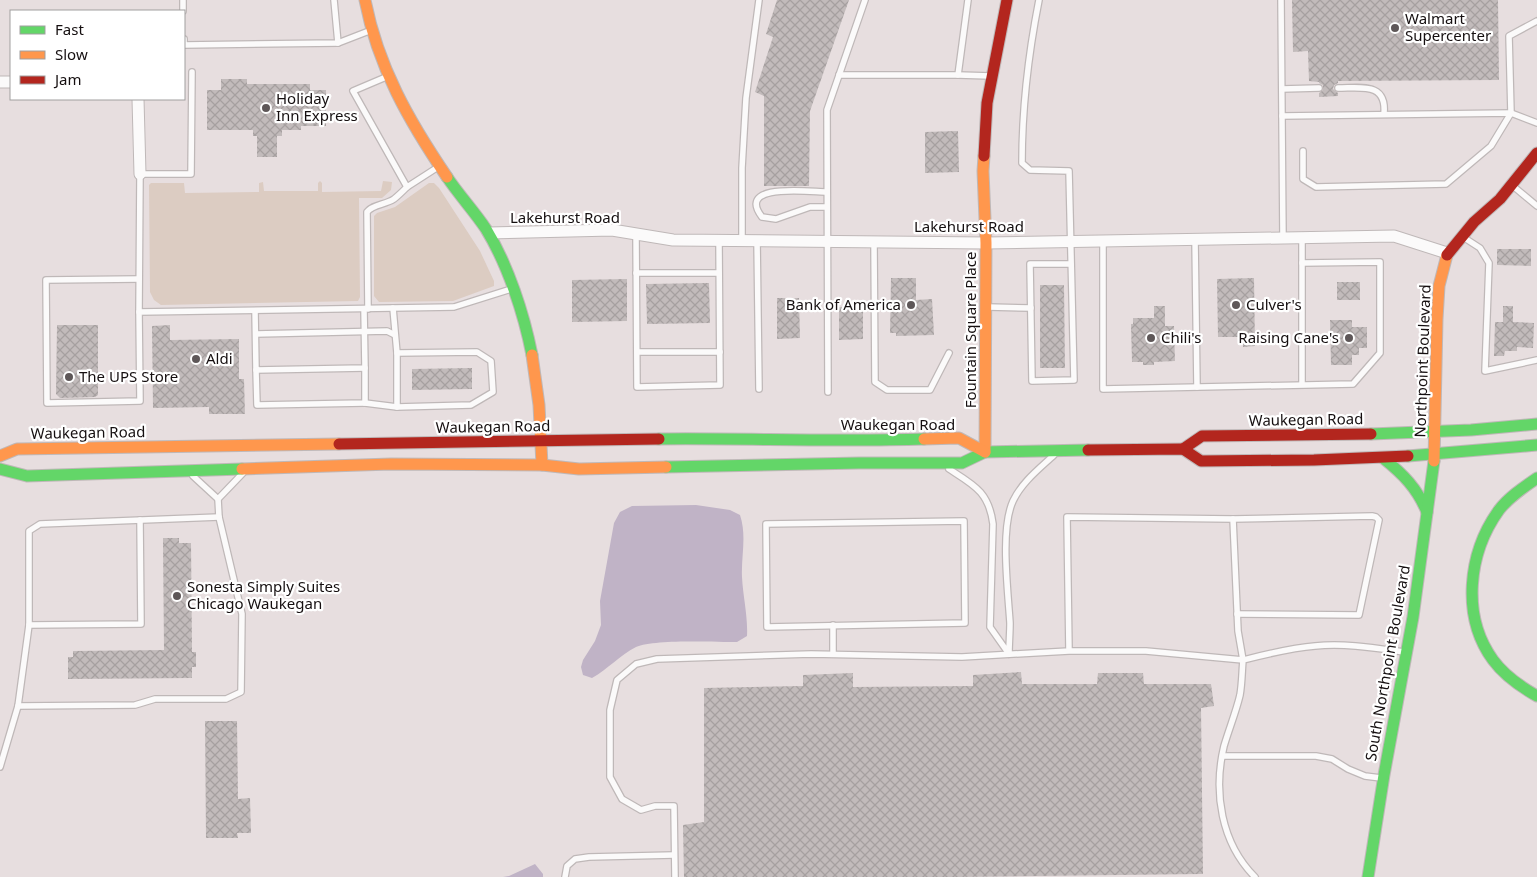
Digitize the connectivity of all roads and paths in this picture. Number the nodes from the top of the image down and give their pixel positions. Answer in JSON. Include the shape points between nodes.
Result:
{"nodes":[{"id":1,"x":334,"y":0,"type":"edge"},
{"id":2,"x":365,"y":0,"type":"edge"},
{"id":3,"x":759,"y":0,"type":"edge"},
{"id":4,"x":864,"y":0,"type":"edge"},
{"id":5,"x":968,"y":0,"type":"edge"},
{"id":6,"x":1007,"y":0,"type":"edge"},
{"id":7,"x":1039,"y":0,"type":"edge"},
{"id":8,"x":1281,"y":0,"type":"edge"},
{"id":9,"x":1537,"y":21,"type":"edge"},
{"id":10,"x":371,"y":30,"type":"junction"},
{"id":11,"x":338,"y":43,"type":"junction"},
{"id":12,"x":185,"y":45,"type":"edge"},
{"id":13,"x":192,"y":72,"type":"dead end"},
{"id":14,"x":388,"y":75,"type":"junction"},
{"id":15,"x":839,"y":75,"type":"junction"},
{"id":16,"x":958,"y":75,"type":"junction"},
{"id":17,"x":992,"y":76,"type":"junction"},
{"id":18,"x":1319,"y":88,"type":"dead end"},
{"id":19,"x":1338,"y":88,"type":"dead end"},
{"id":20,"x":1282,"y":89,"type":"junction"},
{"id":21,"x":138,"y":100,"type":"edge"},
{"id":22,"x":1511,"y":113,"type":"junction"},
{"id":23,"x":1384,"y":114,"type":"junction"},
{"id":24,"x":1282,"y":116,"type":"junction"},
{"id":25,"x":1537,"y":123,"type":"edge"},
{"id":26,"x":1303,"y":151,"type":"dead end"},
{"id":27,"x":1537,"y":153,"type":"edge"},
{"id":28,"x":440,"y":166,"type":"junction"},
{"id":29,"x":140,"y":174,"type":"junction"},
{"id":30,"x":1512,"y":184,"type":"junction"},
{"id":31,"x":407,"y":187,"type":"junction"},
{"id":32,"x":827,"y":192,"type":"junction"},
{"id":33,"x":1537,"y":206,"type":"edge"},
{"id":34,"x":827,"y":207,"type":"junction"},
{"id":35,"x":488,"y":233,"type":"junction"},
{"id":36,"x":636,"y":235,"type":"junction"},
{"id":37,"x":1462,"y":236,"type":"junction"},
{"id":38,"x":1302,"y":237,"type":"junction"},
{"id":39,"x":1284,"y":238,"type":"junction"},
{"id":40,"x":1195,"y":239,"type":"junction"},
{"id":41,"x":742,"y":240,"type":"junction"},
{"id":42,"x":757,"y":240,"type":"junction"},
{"id":43,"x":719,"y":241,"type":"junction"},
{"id":44,"x":828,"y":241,"type":"junction"},
{"id":45,"x":1070,"y":241,"type":"junction"},
{"id":46,"x":1103,"y":241,"type":"junction"},
{"id":47,"x":874,"y":242,"type":"junction"},
{"id":48,"x":986,"y":243,"type":"junction"},
{"id":49,"x":1447,"y":253,"type":"junction"},
{"id":50,"x":1302,"y":263,"type":"junction"},
{"id":51,"x":1071,"y":264,"type":"junction"},
{"id":52,"x":636,"y":273,"type":"junction"},
{"id":53,"x":719,"y":273,"type":"junction"},
{"id":54,"x":139,"y":279,"type":"junction"},
{"id":55,"x":513,"y":289,"type":"junction"},
{"id":56,"x":986,"y":307,"type":"junction"},
{"id":57,"x":393,"y":308,"type":"junction"},
{"id":58,"x":1031,"y":308,"type":"junction"},
{"id":59,"x":366,"y":309,"type":"junction"},
{"id":60,"x":255,"y":310,"type":"junction"},
{"id":61,"x":139,"y":312,"type":"junction"},
{"id":62,"x":364,"y":332,"type":"junction"},
{"id":63,"x":256,"y":334,"type":"junction"},
{"id":64,"x":395,"y":335,"type":"junction"},
{"id":65,"x":637,"y":352,"type":"junction"},
{"id":66,"x":720,"y":352,"type":"junction"},
{"id":67,"x":397,"y":353,"type":"junction"},
{"id":68,"x":949,"y":353,"type":"dead end"},
{"id":69,"x":1537,"y":360,"type":"edge"},
{"id":70,"x":365,"y":368,"type":"junction"},
{"id":71,"x":256,"y":370,"type":"junction"},
{"id":72,"x":1302,"y":384,"type":"junction"},
{"id":73,"x":1197,"y":387,"type":"junction"},
{"id":74,"x":759,"y":389,"type":"dead end"},
{"id":75,"x":828,"y":392,"type":"dead end"},
{"id":76,"x":365,"y":403,"type":"junction"},
{"id":77,"x":397,"y":407,"type":"junction"},
{"id":78,"x":1537,"y":424,"type":"edge"},
{"id":79,"x":1435,"y":431,"type":"junction"},
{"id":80,"x":542,"y":442,"type":"junction"},
{"id":81,"x":1537,"y":445,"type":"edge"},
{"id":82,"x":1182,"y":449,"type":"junction"},
{"id":83,"x":1058,"y":450,"type":"junction"},
{"id":84,"x":985,"y":452,"type":"junction"},
{"id":85,"x":1435,"y":455,"type":"junction"},
{"id":86,"x":0,"y":456,"type":"edge"},
{"id":87,"x":1383,"y":458,"type":"junction"},
{"id":88,"x":942,"y":463,"type":"junction"},
{"id":89,"x":542,"y":465,"type":"junction"},
{"id":90,"x":0,"y":469,"type":"edge"},
{"id":91,"x":246,"y":470,"type":"junction"},
{"id":92,"x":188,"y":471,"type":"junction"},
{"id":93,"x":1537,"y":478,"type":"edge"},
{"id":94,"x":218,"y":500,"type":"junction"},
{"id":95,"x":1427,"y":512,"type":"junction"},
{"id":96,"x":219,"y":518,"type":"junction"},
{"id":97,"x":1233,"y":519,"type":"junction"},
{"id":98,"x":140,"y":520,"type":"junction"},
{"id":99,"x":1237,"y":614,"type":"junction"},
{"id":100,"x":29,"y":625,"type":"junction"},
{"id":101,"x":833,"y":626,"type":"junction"},
{"id":102,"x":1069,"y":651,"type":"junction"},
{"id":103,"x":1407,"y":653,"type":"junction"},
{"id":104,"x":833,"y":654,"type":"junction"},
{"id":105,"x":1008,"y":654,"type":"junction"},
{"id":106,"x":1243,"y":660,"type":"junction"},
{"id":107,"x":1537,"y":696,"type":"edge"},
{"id":108,"x":18,"y":706,"type":"junction"},
{"id":109,"x":1223,"y":756,"type":"junction"},
{"id":110,"x":0,"y":767,"type":"edge"},
{"id":111,"x":1384,"y":779,"type":"junction"},
{"id":112,"x":674,"y":856,"type":"junction"},
{"id":113,"x":566,"y":877,"type":"edge"},
{"id":114,"x":675,"y":877,"type":"edge"},
{"id":115,"x":1255,"y":877,"type":"edge"},
{"id":116,"x":1368,"y":877,"type":"edge"}],
"edges":[{"from":1,"to":11,"type":"lane"},
{"from":2,"to":10,"type":"main road","name":"Lakehurst Road"},
{"from":3,"to":41,"type":"lane","via":[[746,108]]},
{"from":4,"to":15,"type":"lane"},
{"from":5,"to":16,"type":"lane"},
{"from":6,"to":17,"type":"main road","name":"Fountain Square Place"},
{"from":7,"to":45,"type":"lane","via":[[1028,56],[1022,163],[1030,170],[1069,171]]},
{"from":8,"to":20,"type":"lane"},
{"from":9,"to":22,"type":"lane","via":[[1509,36]]},
{"from":10,"to":11,"type":"lane"},
{"from":10,"to":14,"type":"main road","name":"Lakehurst Road"},
{"from":11,"to":12,"type":"lane"},
{"from":13,"to":29,"type":"lane","via":[[191,174]]},
{"from":14,"to":28,"type":"main road","name":"Lakehurst Road","via":[[406,112]]},
{"from":14,"to":31,"type":"lane","via":[[353,91]]},
{"from":15,"to":16,"type":"lane"},
{"from":15,"to":32,"type":"lane","via":[[827,110]]},
{"from":16,"to":17,"type":"lane"},
{"from":17,"to":48,"type":"main road","name":"Fountain Square Place","via":[[983,171]]},
{"from":18,"to":20,"type":"lane"},
{"from":19,"to":23,"type":"lane","via":[[1377,91],[1385,106]]},
{"from":20,"to":24,"type":"lane"},
{"from":21,"to":29,"type":"street"},
{"from":22,"to":23,"type":"lane"},
{"from":22,"to":25,"type":"lane"},
{"from":22,"to":26,"type":"lane","via":[[1491,146],[1446,184],[1316,187],[1303,178]]},
{"from":23,"to":24,"type":"lane"},
{"from":24,"to":39,"type":"lane"},
{"from":27,"to":30,"type":"main road","name":"Northpoint Boulevard"},
{"from":28,"to":31,"type":"lane"},
{"from":28,"to":35,"type":"main road","name":"Lakehurst Road"},
{"from":29,"to":54,"type":"lane"},
{"from":30,"to":33,"type":"lane"},
{"from":30,"to":37,"type":"main road","name":"Northpoint Boulevard"},
{"from":31,"to":59,"type":"lane","via":[[394,199],[371,207],[367,212]]},
{"from":32,"to":34,"type":"lane"},
{"from":32,"to":34,"type":"lane","via":[[771,191],[760,195],[756,210],[762,217],[776,219],[800,209]]},
{"from":34,"to":44,"type":"lane"},
{"from":35,"to":36,"type":"street","name":"Lakehurst Road","via":[[612,230]]},
{"from":35,"to":55,"type":"main road","name":"Lakehurst Road"},
{"from":36,"to":43,"type":"street","name":"Lakehurst Road"},
{"from":36,"to":52,"type":"lane"},
{"from":37,"to":49,"type":"main road","name":"Northpoint Boulevard"},
{"from":37,"to":69,"type":"lane","via":[[1480,248],[1489,263],[1486,371]]},
{"from":38,"to":39,"type":"street","name":"Lakehurst Road"},
{"from":38,"to":49,"type":"street","name":"Lakehurst Road","via":[[1394,236]]},
{"from":38,"to":50,"type":"lane"},
{"from":39,"to":40,"type":"street","name":"Lakehurst Road"},
{"from":40,"to":46,"type":"street","name":"Lakehurst Road"},
{"from":40,"to":73,"type":"lane"},
{"from":41,"to":42,"type":"street","name":"Lakehurst Road"},
{"from":41,"to":43,"type":"street","name":"Lakehurst Road"},
{"from":42,"to":44,"type":"street","name":"Lakehurst Road"},
{"from":42,"to":74,"type":"lane"},
{"from":43,"to":53,"type":"lane"},
{"from":44,"to":47,"type":"street","name":"Lakehurst Road"},
{"from":44,"to":75,"type":"lane"},
{"from":45,"to":46,"type":"street","name":"Lakehurst Road"},
{"from":45,"to":48,"type":"street","name":"Lakehurst Road"},
{"from":45,"to":51,"type":"lane"},
{"from":46,"to":73,"type":"lane","via":[[1103,389]]},
{"from":47,"to":48,"type":"street","name":"Lakehurst Road"},
{"from":47,"to":68,"type":"lane","via":[[876,382],[887,390],[930,390]]},
{"from":48,"to":56,"type":"main road","name":"Fountain Square Place"},
{"from":49,"to":79,"type":"main road","name":"Northpoint Boulevard","via":[[1436,319]]},
{"from":50,"to":72,"type":"lane"},
{"from":50,"to":72,"type":"lane","via":[[1380,262],[1380,353],[1353,384]]},
{"from":51,"to":58,"type":"lane","via":[[1030,264]]},
{"from":51,"to":58,"type":"lane","via":[[1074,380],[1032,381]]},
{"from":52,"to":53,"type":"lane"},
{"from":52,"to":65,"type":"lane"},
{"from":53,"to":66,"type":"lane"},
{"from":54,"to":61,"type":"lane"},
{"from":54,"to":61,"type":"lane","via":[[46,280],[47,402],[140,401]]},
{"from":55,"to":57,"type":"lane","via":[[454,307]]},
{"from":55,"to":80,"type":"main road","name":"Lakehurst Road","via":[[531,350],[539,392]]},
{"from":56,"to":58,"type":"lane"},
{"from":56,"to":84,"type":"main road","name":"Fountain Square Place"},
{"from":57,"to":59,"type":"lane"},
{"from":57,"to":64,"type":"lane"},
{"from":59,"to":60,"type":"lane"},
{"from":59,"to":62,"type":"lane"},
{"from":60,"to":61,"type":"lane"},
{"from":60,"to":63,"type":"lane"},
{"from":62,"to":63,"type":"lane"},
{"from":62,"to":64,"type":"lane","via":[[387,331]]},
{"from":62,"to":70,"type":"lane"},
{"from":63,"to":71,"type":"lane"},
{"from":64,"to":67,"type":"lane"},
{"from":65,"to":66,"type":"lane"},
{"from":65,"to":66,"type":"lane","via":[[637,386],[720,385]]},
{"from":67,"to":77,"type":"lane"},
{"from":67,"to":77,"type":"lane","via":[[477,352],[491,361],[493,392],[471,406]]},
{"from":70,"to":71,"type":"lane"},
{"from":70,"to":76,"type":"lane"},
{"from":71,"to":76,"type":"lane","via":[[257,404]]},
{"from":72,"to":73,"type":"lane"},
{"from":76,"to":77,"type":"lane"},
{"from":78,"to":79,"type":"main road","name":"Waukegan Road"},
{"from":79,"to":82,"type":"main road","name":"Waukegan Road","via":[[1329,436],[1202,436]]},
{"from":79,"to":85,"type":"main road","name":"Northpoint Boulevard"},
{"from":80,"to":84,"type":"main road","name":"Waukegan Road","via":[[959,438]]},
{"from":80,"to":86,"type":"main road","name":"Waukegan Road","via":[[17,449]]},
{"from":80,"to":89,"type":"main road","name":"Lakehurst Road"},
{"from":81,"to":85,"type":"main road","name":"Waukegan Road"},
{"from":82,"to":83,"type":"main road","name":"Waukegan Road"},
{"from":82,"to":87,"type":"main road","name":"Waukegan Road","via":[[1201,461]]},
{"from":83,"to":84,"type":"main road","name":"Waukegan Road"},
{"from":83,"to":105,"type":"lane","via":[[1024,483],[1007,520]]},
{"from":84,"to":88,"type":"main road","name":"Waukegan Road","via":[[962,462]]},
{"from":85,"to":87,"type":"main road","name":"Waukegan Road"},
{"from":85,"to":95,"type":"main road","name":"South Northpoint Boulevard"},
{"from":87,"to":95,"type":"main road","via":[[1411,481]]},
{"from":88,"to":89,"type":"main road","name":"Waukegan Road","via":[[579,469]]},
{"from":88,"to":105,"type":"lane","via":[[976,486],[991,509],[990,626]]},
{"from":89,"to":91,"type":"main road","name":"Waukegan Road","via":[[391,464]]},
{"from":90,"to":92,"type":"main road","name":"Waukegan Road","via":[[27,476]]},
{"from":91,"to":92,"type":"main road","name":"Waukegan Road"},
{"from":91,"to":94,"type":"lane"},
{"from":92,"to":94,"type":"lane"},
{"from":93,"to":107,"type":"main road","via":[[1500,508],[1484,533],[1474,568],[1472,592],[1480,637],[1492,660],[1522,688]]},
{"from":94,"to":96,"type":"lane"},
{"from":95,"to":103,"type":"main road","name":"South Northpoint Boulevard"},
{"from":96,"to":98,"type":"lane"},
{"from":96,"to":108,"type":"lane","via":[[242,614],[241,692],[226,698],[155,699],[135,705]]},
{"from":97,"to":99,"type":"lane"},
{"from":97,"to":99,"type":"lane","via":[[1372,516],[1378,520],[1359,615]]},
{"from":97,"to":102,"type":"lane","via":[[1068,517]]},
{"from":98,"to":100,"type":"lane","via":[[40,524],[29,531]]},
{"from":98,"to":100,"type":"lane","via":[[141,624]]},
{"from":99,"to":106,"type":"lane"},
{"from":100,"to":108,"type":"lane"},
{"from":101,"to":101,"type":"lane","via":[[767,627],[766,524],[964,521],[965,624]]},
{"from":101,"to":104,"type":"lane"},
{"from":102,"to":105,"type":"lane"},
{"from":102,"to":106,"type":"lane","via":[[1146,651]]},
{"from":103,"to":106,"type":"lane","via":[[1356,646],[1316,646]]},
{"from":103,"to":111,"type":"main road","name":"South Northpoint Boulevard"},
{"from":104,"to":105,"type":"lane","via":[[962,657]]},
{"from":104,"to":112,"type":"lane","via":[[657,660],[636,664],[617,680],[610,710],[610,777],[622,799],[641,810],[674,806]]},
{"from":106,"to":109,"type":"lane","via":[[1240,693]]},
{"from":108,"to":110,"type":"lane"},
{"from":109,"to":111,"type":"lane","via":[[1316,756],[1332,759],[1365,776]]},
{"from":109,"to":115,"type":"lane","via":[[1219,788],[1222,818],[1232,847]]},
{"from":111,"to":116,"type":"main road","name":"South Northpoint Boulevard"},
{"from":112,"to":113,"type":"lane","via":[[576,859],[567,866]]},
{"from":112,"to":114,"type":"lane"}]}
